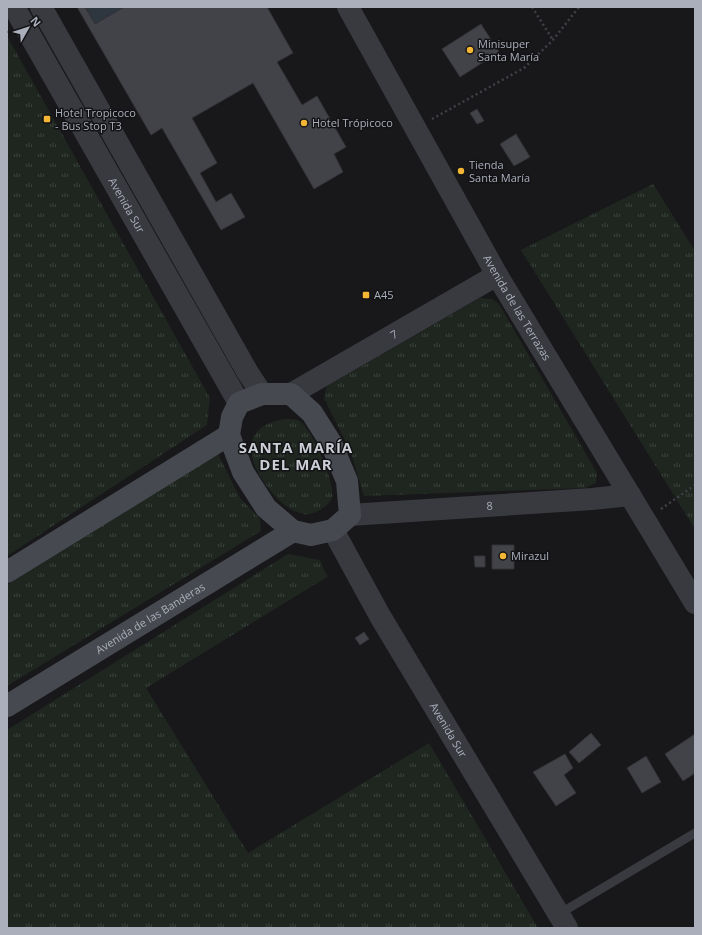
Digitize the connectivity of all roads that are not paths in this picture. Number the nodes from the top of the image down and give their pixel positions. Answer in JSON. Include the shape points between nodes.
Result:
{"nodes":[{"id":1,"x":14,"y":7,"type":"edge"},
{"id":2,"x":41,"y":7,"type":"edge"},
{"id":3,"x":348,"y":7,"type":"edge"},
{"id":4,"x":498,"y":275,"type":"junction"},
{"id":5,"x":262,"y":394,"type":"junction"},
{"id":6,"x":291,"y":394,"type":"junction"},
{"id":7,"x":239,"y":403,"type":"junction"},
{"id":8,"x":229,"y":435,"type":"junction"},
{"id":9,"x":630,"y":495,"type":"junction"},
{"id":10,"x":350,"y":515,"type":"junction"},
{"id":11,"x":333,"y":530,"type":"junction"},
{"id":12,"x":293,"y":531,"type":"junction"},
{"id":13,"x":7,"y":572,"type":"edge"},
{"id":14,"x":695,"y":603,"type":"edge"},
{"id":15,"x":7,"y":706,"type":"edge"},
{"id":16,"x":695,"y":833,"type":"edge"},
{"id":17,"x":563,"y":921,"type":"edge"}],
"edges":[{"from":1,"to":7,"type":"street","name":"Avenida Sur"},
{"from":2,"to":5,"type":"street"},
{"from":3,"to":4,"type":"street","name":"Avenida de las Terrazas"},
{"from":4,"to":6,"type":"street","name":"7"},
{"from":4,"to":9,"type":"street","name":"Avenida de las Terrazas"},
{"from":5,"to":6,"type":"main road"},
{"from":5,"to":7,"type":"main road"},
{"from":6,"to":10,"type":"main road","via":[[312,413],[331,443],[347,481]]},
{"from":7,"to":8,"type":"main road","via":[[232,417]]},
{"from":8,"to":12,"type":"main road","via":[[243,472],[266,508]]},
{"from":8,"to":13,"type":"main road"},
{"from":9,"to":10,"type":"street","name":"8","via":[[592,500]]},
{"from":9,"to":14,"type":"street","name":"Avenida de las Terrazas"},
{"from":10,"to":11,"type":"main road"},
{"from":11,"to":12,"type":"main road","via":[[311,535]]},
{"from":11,"to":17,"type":"street","name":"Avenida Sur","via":[[380,616]]},
{"from":12,"to":15,"type":"main road","name":"Avenida de las Banderas"},
{"from":16,"to":17,"type":"lane"}]}
